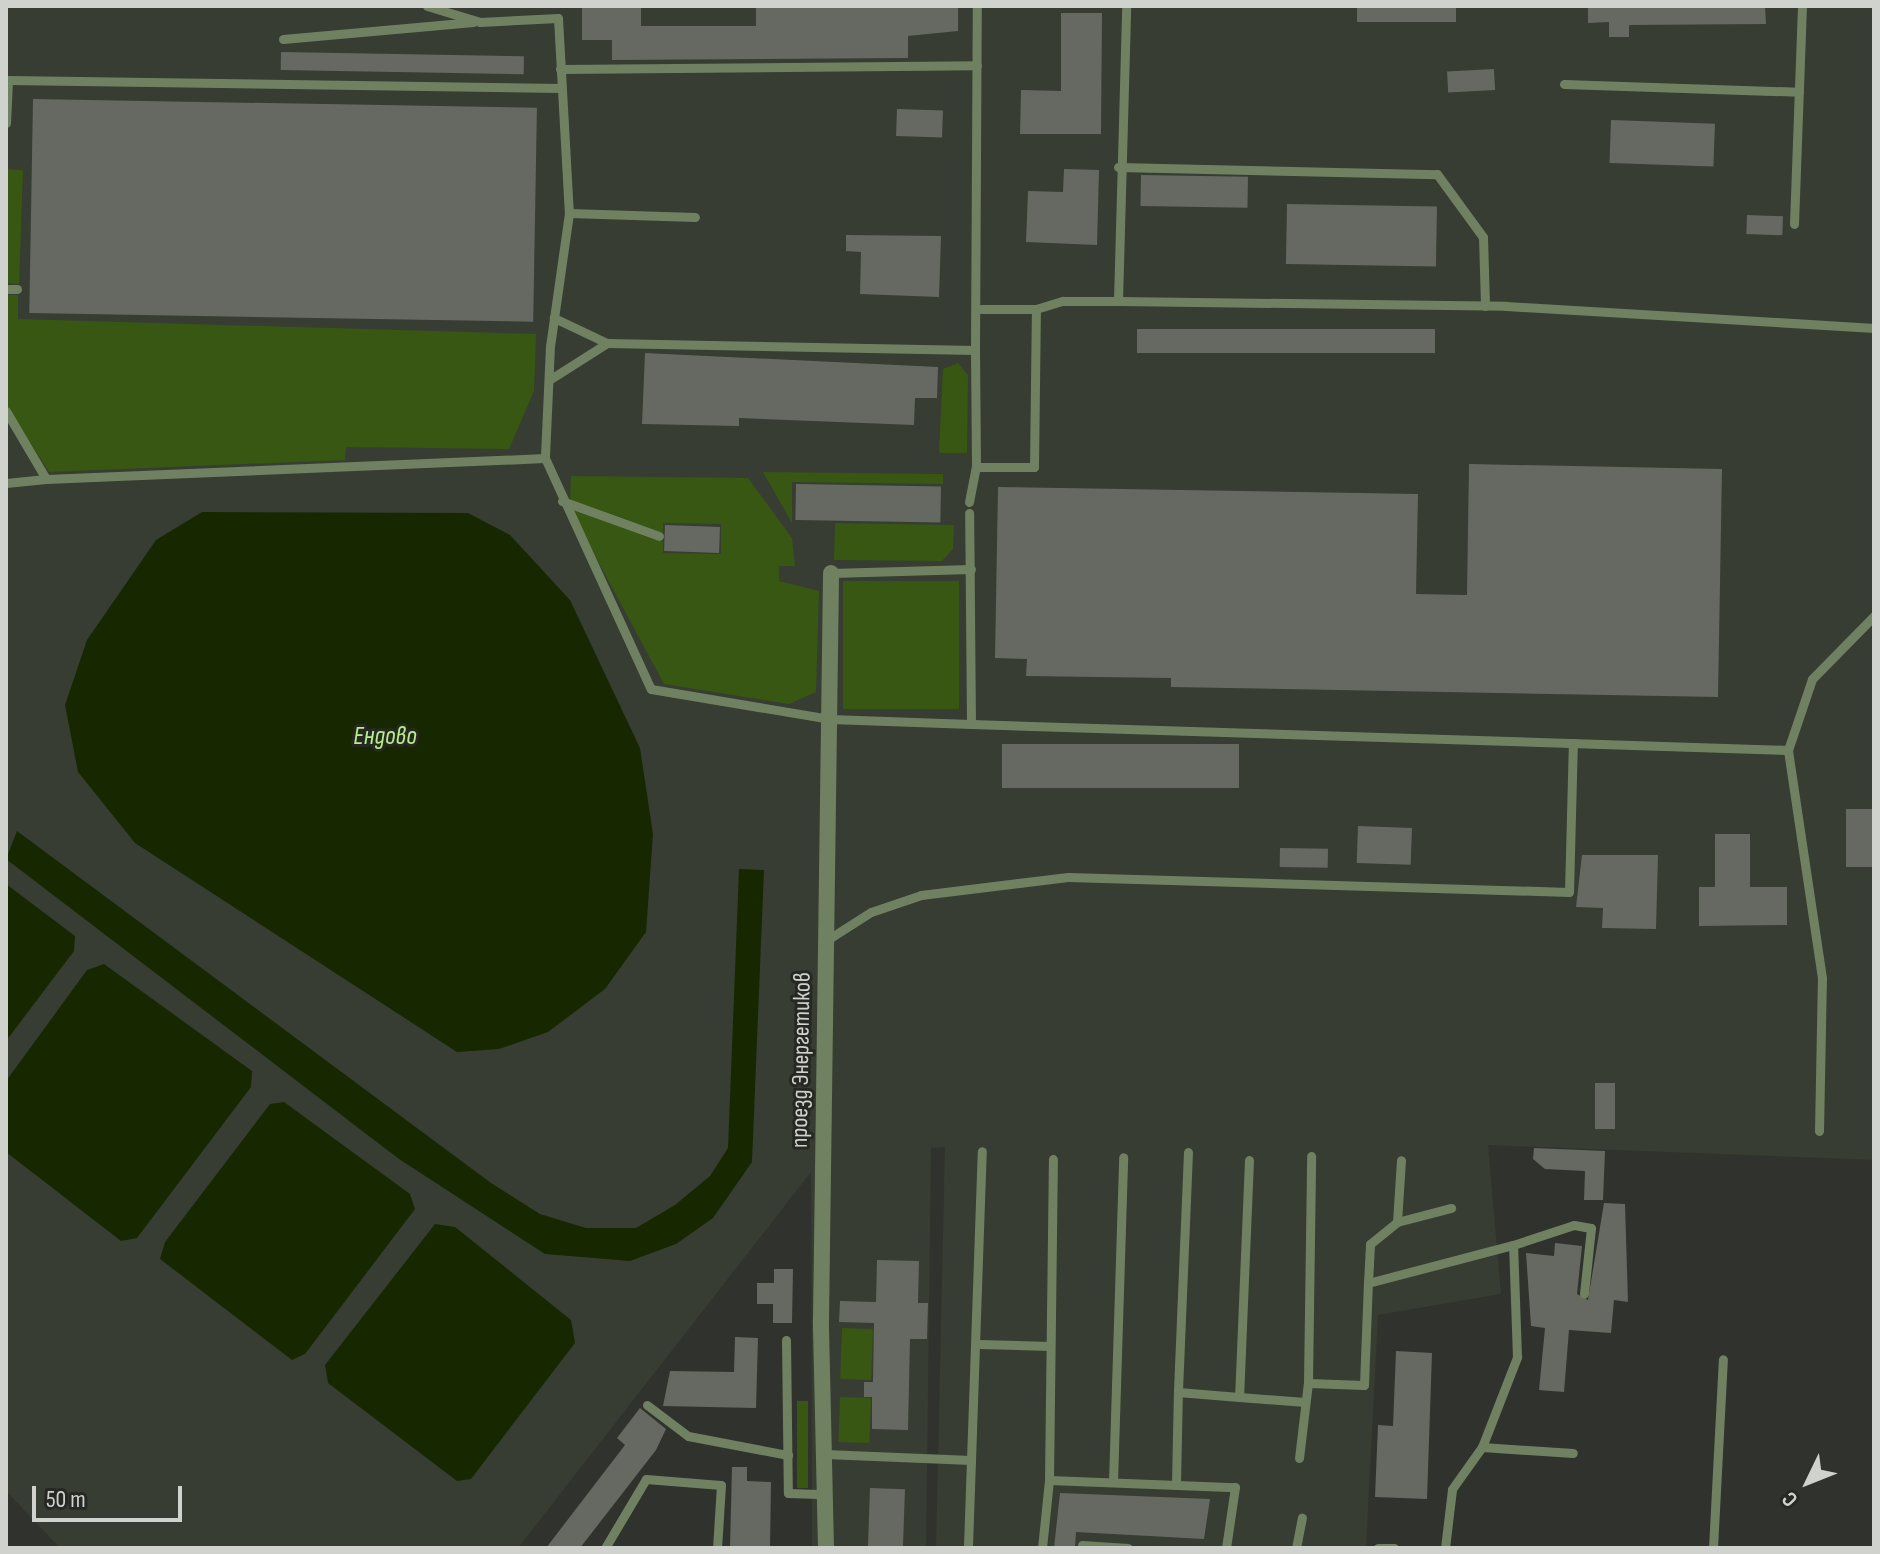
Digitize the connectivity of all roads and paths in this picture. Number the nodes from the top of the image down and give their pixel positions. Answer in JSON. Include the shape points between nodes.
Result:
{"nodes":[{"id":1,"x":427,"y":6,"type":"edge"},
{"id":2,"x":977,"y":6,"type":"edge"},
{"id":3,"x":1126,"y":6,"type":"edge"},
{"id":4,"x":1802,"y":6,"type":"edge"},
{"id":5,"x":480,"y":22,"type":"junction"},
{"id":6,"x":283,"y":39,"type":"dead end"},
{"id":7,"x":977,"y":65,"type":"junction"},
{"id":8,"x":560,"y":69,"type":"junction"},
{"id":9,"x":1564,"y":84,"type":"dead end"},
{"id":10,"x":561,"y":88,"type":"junction"},
{"id":11,"x":1799,"y":92,"type":"junction"},
{"id":12,"x":6,"y":123,"type":"edge"},
{"id":13,"x":1118,"y":167,"type":"junction"},
{"id":14,"x":569,"y":213,"type":"junction"},
{"id":15,"x":695,"y":217,"type":"dead end"},
{"id":16,"x":1794,"y":224,"type":"dead end"},
{"id":17,"x":1118,"y":301,"type":"junction"},
{"id":18,"x":1485,"y":306,"type":"junction"},
{"id":19,"x":981,"y":309,"type":"junction"},
{"id":20,"x":1036,"y":309,"type":"junction"},
{"id":21,"x":554,"y":318,"type":"junction"},
{"id":22,"x":1874,"y":328,"type":"edge"},
{"id":23,"x":607,"y":343,"type":"junction"},
{"id":24,"x":975,"y":350,"type":"junction"},
{"id":25,"x":549,"y":380,"type":"junction"},
{"id":26,"x":6,"y":411,"type":"edge"},
{"id":27,"x":545,"y":458,"type":"junction"},
{"id":28,"x":976,"y":467,"type":"junction"},
{"id":29,"x":46,"y":479,"type":"junction"},
{"id":30,"x":6,"y":483,"type":"edge"},
{"id":31,"x":562,"y":501,"type":"junction"},
{"id":32,"x":659,"y":536,"type":"dead end"},
{"id":33,"x":971,"y":569,"type":"junction"},
{"id":34,"x":831,"y":573,"type":"joint"},
{"id":35,"x":1874,"y":616,"type":"edge"},
{"id":36,"x":830,"y":719,"type":"junction"},
{"id":37,"x":971,"y":724,"type":"junction"},
{"id":38,"x":1573,"y":743,"type":"junction"},
{"id":39,"x":1788,"y":750,"type":"junction"},
{"id":40,"x":827,"y":940,"type":"junction"},
{"id":41,"x":1819,"y":1131,"type":"dead end"},
{"id":42,"x":982,"y":1151,"type":"dead end"},
{"id":43,"x":1188,"y":1152,"type":"dead end"},
{"id":44,"x":1311,"y":1156,"type":"dead end"},
{"id":45,"x":1123,"y":1157,"type":"dead end"},
{"id":46,"x":1053,"y":1159,"type":"dead end"},
{"id":47,"x":1249,"y":1160,"type":"dead end"},
{"id":48,"x":1401,"y":1160,"type":"dead end"},
{"id":49,"x":1451,"y":1208,"type":"dead end"},
{"id":50,"x":1397,"y":1222,"type":"junction"},
{"id":51,"x":1513,"y":1245,"type":"junction"},
{"id":52,"x":1368,"y":1283,"type":"junction"},
{"id":53,"x":1584,"y":1294,"type":"dead end"},
{"id":54,"x":786,"y":1340,"type":"dead end"},
{"id":55,"x":978,"y":1344,"type":"junction"},
{"id":56,"x":1050,"y":1346,"type":"junction"},
{"id":57,"x":1723,"y":1359,"type":"dead end"},
{"id":58,"x":1308,"y":1383,"type":"junction"},
{"id":59,"x":1178,"y":1392,"type":"junction"},
{"id":60,"x":1239,"y":1397,"type":"junction"},
{"id":61,"x":1305,"y":1402,"type":"junction"},
{"id":62,"x":647,"y":1405,"type":"dead end"},
{"id":63,"x":1482,"y":1447,"type":"junction"},
{"id":64,"x":1573,"y":1453,"type":"dead end"},
{"id":65,"x":825,"y":1454,"type":"junction"},
{"id":66,"x":788,"y":1455,"type":"junction"},
{"id":67,"x":1299,"y":1458,"type":"dead end"},
{"id":68,"x":971,"y":1460,"type":"junction"},
{"id":69,"x":1049,"y":1480,"type":"junction"},
{"id":70,"x":1113,"y":1482,"type":"junction"},
{"id":71,"x":1176,"y":1484,"type":"junction"},
{"id":72,"x":826,"y":1494,"type":"junction"},
{"id":73,"x":1302,"y":1518,"type":"dead end"},
{"id":74,"x":1082,"y":1545,"type":"dead end"},
{"id":75,"x":605,"y":1548,"type":"edge"},
{"id":76,"x":717,"y":1548,"type":"edge"},
{"id":77,"x":826,"y":1548,"type":"edge"},
{"id":78,"x":968,"y":1548,"type":"edge"},
{"id":79,"x":1042,"y":1548,"type":"edge"},
{"id":80,"x":1128,"y":1548,"type":"edge"},
{"id":81,"x":1226,"y":1548,"type":"edge"},
{"id":82,"x":1296,"y":1548,"type":"edge"},
{"id":83,"x":1378,"y":1548,"type":"edge"},
{"id":84,"x":1394,"y":1548,"type":"edge"},
{"id":85,"x":1445,"y":1548,"type":"edge"},
{"id":86,"x":1713,"y":1548,"type":"edge"}],
"edges":[{"from":1,"to":5,"type":"lane"},
{"from":2,"to":7,"type":"lane"},
{"from":3,"to":13,"type":"lane"},
{"from":4,"to":11,"type":"lane"},
{"from":5,"to":6,"type":"lane"},
{"from":5,"to":8,"type":"lane","via":[[558,18]]},
{"from":7,"to":8,"type":"lane"},
{"from":7,"to":19,"type":"lane"},
{"from":8,"to":10,"type":"lane"},
{"from":9,"to":11,"type":"lane"},
{"from":10,"to":12,"type":"lane","via":[[8,80]]},
{"from":10,"to":14,"type":"lane"},
{"from":11,"to":16,"type":"lane"},
{"from":13,"to":17,"type":"lane"},
{"from":13,"to":18,"type":"lane","via":[[1437,174],[1483,237]]},
{"from":14,"to":15,"type":"lane"},
{"from":14,"to":21,"type":"lane"},
{"from":17,"to":18,"type":"lane"},
{"from":17,"to":20,"type":"lane","via":[[1063,301]]},
{"from":18,"to":22,"type":"lane"},
{"from":19,"to":20,"type":"lane"},
{"from":19,"to":24,"type":"lane"},
{"from":20,"to":28,"type":"lane","via":[[1034,467]]},
{"from":21,"to":23,"type":"lane"},
{"from":21,"to":25,"type":"lane"},
{"from":23,"to":24,"type":"lane"},
{"from":23,"to":25,"type":"lane"},
{"from":24,"to":28,"type":"lane"},
{"from":25,"to":27,"type":"lane"},
{"from":26,"to":29,"type":"lane"},
{"from":27,"to":29,"type":"lane"},
{"from":27,"to":31,"type":"lane"},
{"from":28,"to":33,"type":"lane","via":[[969,507]]},
{"from":29,"to":30,"type":"lane"},
{"from":31,"to":32,"type":"lane"},
{"from":31,"to":36,"type":"lane","via":[[651,689]]},
{"from":33,"to":34,"type":"lane"},
{"from":33,"to":37,"type":"lane"},
{"from":34,"to":36,"type":"street","name":"проезд Энергетиков"},
{"from":35,"to":39,"type":"lane","via":[[1812,679]]},
{"from":36,"to":37,"type":"lane"},
{"from":36,"to":40,"type":"street","name":"проезд Энергетиков"},
{"from":37,"to":38,"type":"lane"},
{"from":38,"to":39,"type":"lane"},
{"from":38,"to":40,"type":"lane","via":[[1569,892],[1068,877],[921,895],[871,912]]},
{"from":39,"to":41,"type":"lane","via":[[1822,978]]},
{"from":40,"to":65,"type":"street","name":"проезд Энергетиков"},
{"from":42,"to":55,"type":"lane"},
{"from":43,"to":59,"type":"lane"},
{"from":44,"to":58,"type":"lane"},
{"from":45,"to":70,"type":"lane"},
{"from":46,"to":56,"type":"lane"},
{"from":47,"to":60,"type":"lane"},
{"from":48,"to":50,"type":"lane"},
{"from":49,"to":50,"type":"lane"},
{"from":50,"to":52,"type":"lane","via":[[1370,1244]]},
{"from":51,"to":52,"type":"lane"},
{"from":51,"to":53,"type":"lane","via":[[1574,1225],[1591,1228]]},
{"from":51,"to":63,"type":"lane","via":[[1517,1357]]},
{"from":52,"to":58,"type":"lane","via":[[1364,1385]]},
{"from":54,"to":66,"type":"lane"},
{"from":55,"to":56,"type":"lane"},
{"from":55,"to":68,"type":"lane"},
{"from":56,"to":69,"type":"lane"},
{"from":57,"to":86,"type":"lane"},
{"from":58,"to":61,"type":"lane"},
{"from":59,"to":60,"type":"lane"},
{"from":59,"to":71,"type":"lane"},
{"from":60,"to":61,"type":"lane"},
{"from":61,"to":67,"type":"lane"},
{"from":62,"to":66,"type":"lane","via":[[688,1436]]},
{"from":63,"to":64,"type":"lane"},
{"from":63,"to":85,"type":"lane","via":[[1452,1489]]},
{"from":65,"to":68,"type":"lane"},
{"from":65,"to":72,"type":"street","name":"проезд Энергетиков"},
{"from":66,"to":72,"type":"lane","via":[[788,1493]]},
{"from":68,"to":78,"type":"lane"},
{"from":69,"to":70,"type":"lane"},
{"from":69,"to":79,"type":"lane"},
{"from":70,"to":71,"type":"lane"},
{"from":71,"to":81,"type":"lane","via":[[1235,1487]]},
{"from":72,"to":77,"type":"street","name":"проезд Энергетиков"},
{"from":73,"to":82,"type":"lane"},
{"from":74,"to":80,"type":"lane"},
{"from":75,"to":76,"type":"lane","via":[[646,1479],[721,1485]]},
{"from":83,"to":84,"type":"lane"}]}
